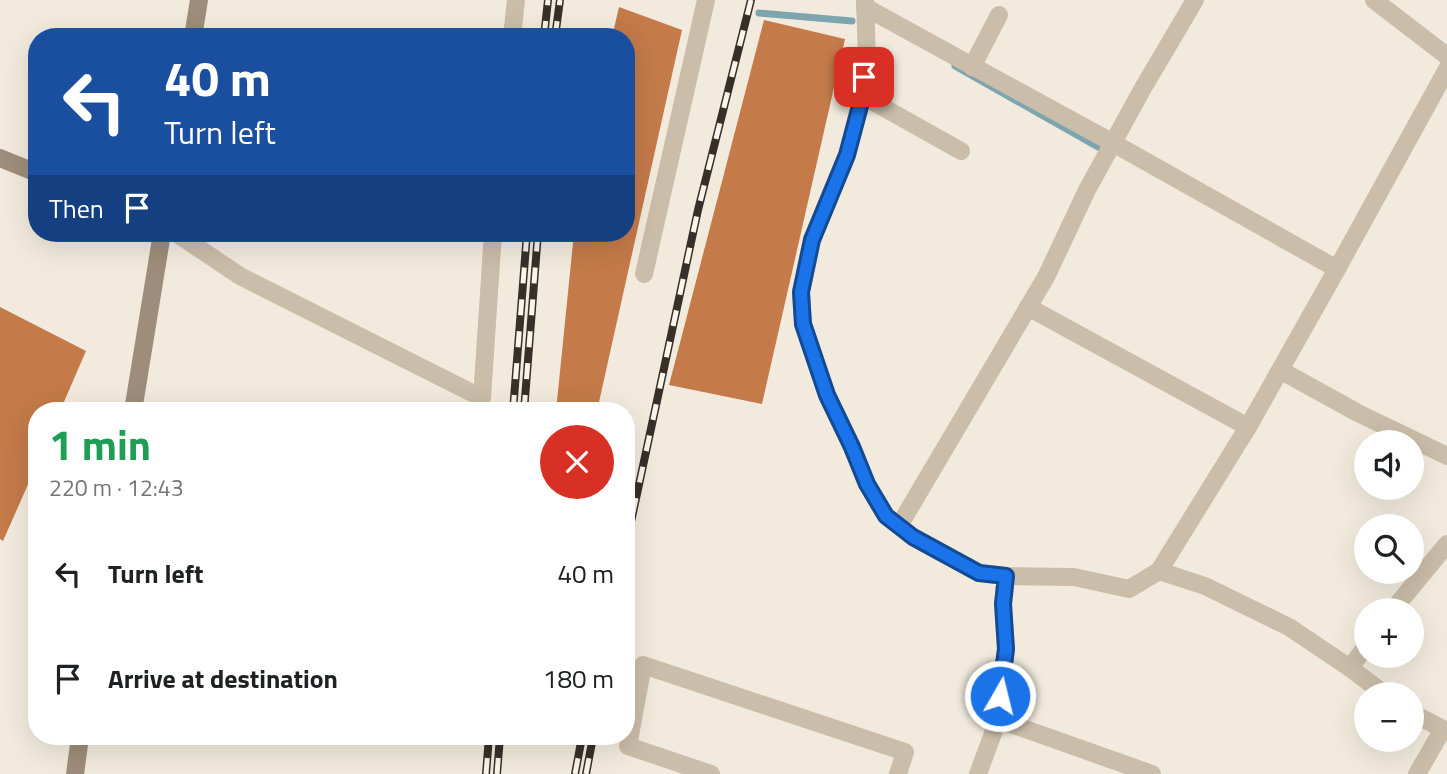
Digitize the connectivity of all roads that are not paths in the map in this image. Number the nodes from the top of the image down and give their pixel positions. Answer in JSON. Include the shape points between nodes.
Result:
{"nodes":[{"id":1,"x":199,"y":0,"type":"edge"},
{"id":2,"x":516,"y":0,"type":"edge"},
{"id":3,"x":706,"y":0,"type":"edge"},
{"id":4,"x":1195,"y":0,"type":"edge"},
{"id":5,"x":1374,"y":0,"type":"edge"},
{"id":6,"x":865,"y":4,"type":"edge"},
{"id":7,"x":999,"y":15,"type":"dead end"},
{"id":8,"x":194,"y":28,"type":"edge"},
{"id":9,"x":513,"y":28,"type":"edge"},
{"id":10,"x":1447,"y":56,"type":"edge"},
{"id":11,"x":972,"y":66,"type":"junction"},
{"id":12,"x":1447,"y":69,"type":"edge"},
{"id":13,"x":861,"y":95,"type":"junction"},
{"id":14,"x":1113,"y":143,"type":"junction"},
{"id":15,"x":961,"y":152,"type":"dead end"},
{"id":16,"x":0,"y":158,"type":"edge"},
{"id":17,"x":28,"y":169,"type":"edge"},
{"id":18,"x":160,"y":242,"type":"edge"},
{"id":19,"x":189,"y":242,"type":"edge"},
{"id":20,"x":492,"y":242,"type":"edge"},
{"id":21,"x":1337,"y":270,"type":"junction"},
{"id":22,"x":644,"y":274,"type":"dead end"},
{"id":23,"x":1028,"y":307,"type":"junction"},
{"id":24,"x":1280,"y":370,"type":"junction"},
{"id":25,"x":134,"y":402,"type":"edge"},
{"id":26,"x":1248,"y":427,"type":"junction"},
{"id":27,"x":1447,"y":456,"type":"edge"},
{"id":28,"x":900,"y":526,"type":"junction"},
{"id":29,"x":1447,"y":544,"type":"edge"},
{"id":30,"x":1159,"y":571,"type":"junction"},
{"id":31,"x":1006,"y":576,"type":"junction"},
{"id":32,"x":1403,"y":598,"type":"edge"},
{"id":33,"x":1354,"y":663,"type":"edge"},
{"id":34,"x":1350,"y":668,"type":"junction"},
{"id":35,"x":1369,"y":682,"type":"edge"},
{"id":36,"x":635,"y":708,"type":"edge"},
{"id":37,"x":997,"y":719,"type":"junction"},
{"id":38,"x":1424,"y":719,"type":"edge"},
{"id":39,"x":1445,"y":730,"type":"edge"},
{"id":40,"x":79,"y":745,"type":"edge"},
{"id":41,"x":628,"y":745,"type":"edge"},
{"id":42,"x":75,"y":774,"type":"edge"},
{"id":43,"x":711,"y":774,"type":"edge"},
{"id":44,"x":898,"y":774,"type":"edge"},
{"id":45,"x":978,"y":774,"type":"edge"},
{"id":46,"x":1152,"y":774,"type":"edge"},
{"id":47,"x":1416,"y":774,"type":"edge"}],
"edges":[{"from":1,"to":8,"type":"main road"},
{"from":2,"to":9,"type":"street"},
{"from":3,"to":22,"type":"street"},
{"from":4,"to":14,"type":"street"},
{"from":5,"to":10,"type":"street"},
{"from":6,"to":11,"type":"street"},
{"from":6,"to":13,"type":"street","via":[[867,59]]},
{"from":7,"to":11,"type":"street"},
{"from":11,"to":14,"type":"street"},
{"from":12,"to":21,"type":"street"},
{"from":13,"to":15,"type":"street"},
{"from":13,"to":28,"type":"street","via":[[847,155],[812,240],[801,292],[803,324],[827,395],[867,484],[886,516]]},
{"from":14,"to":21,"type":"street"},
{"from":14,"to":23,"type":"street"},
{"from":16,"to":17,"type":"main road"},
{"from":18,"to":25,"type":"main road"},
{"from":19,"to":20,"type":"street","via":[[240,276],[482,398]]},
{"from":21,"to":24,"type":"street"},
{"from":23,"to":26,"type":"street"},
{"from":23,"to":28,"type":"street"},
{"from":24,"to":26,"type":"street"},
{"from":24,"to":27,"type":"street"},
{"from":26,"to":30,"type":"street"},
{"from":28,"to":31,"type":"street","via":[[979,573]]},
{"from":29,"to":32,"type":"street"},
{"from":30,"to":31,"type":"street","via":[[1129,589],[1074,577]]},
{"from":30,"to":34,"type":"street","via":[[1205,586],[1289,627]]},
{"from":31,"to":37,"type":"street","via":[[1006,649]]},
{"from":33,"to":34,"type":"street"},
{"from":34,"to":35,"type":"street"},
{"from":36,"to":44,"type":"street","via":[[643,665],[905,752]]},
{"from":37,"to":45,"type":"street"},
{"from":37,"to":46,"type":"street"},
{"from":38,"to":39,"type":"street"},
{"from":39,"to":47,"type":"street"},
{"from":40,"to":42,"type":"main road"},
{"from":41,"to":43,"type":"street"}]}
